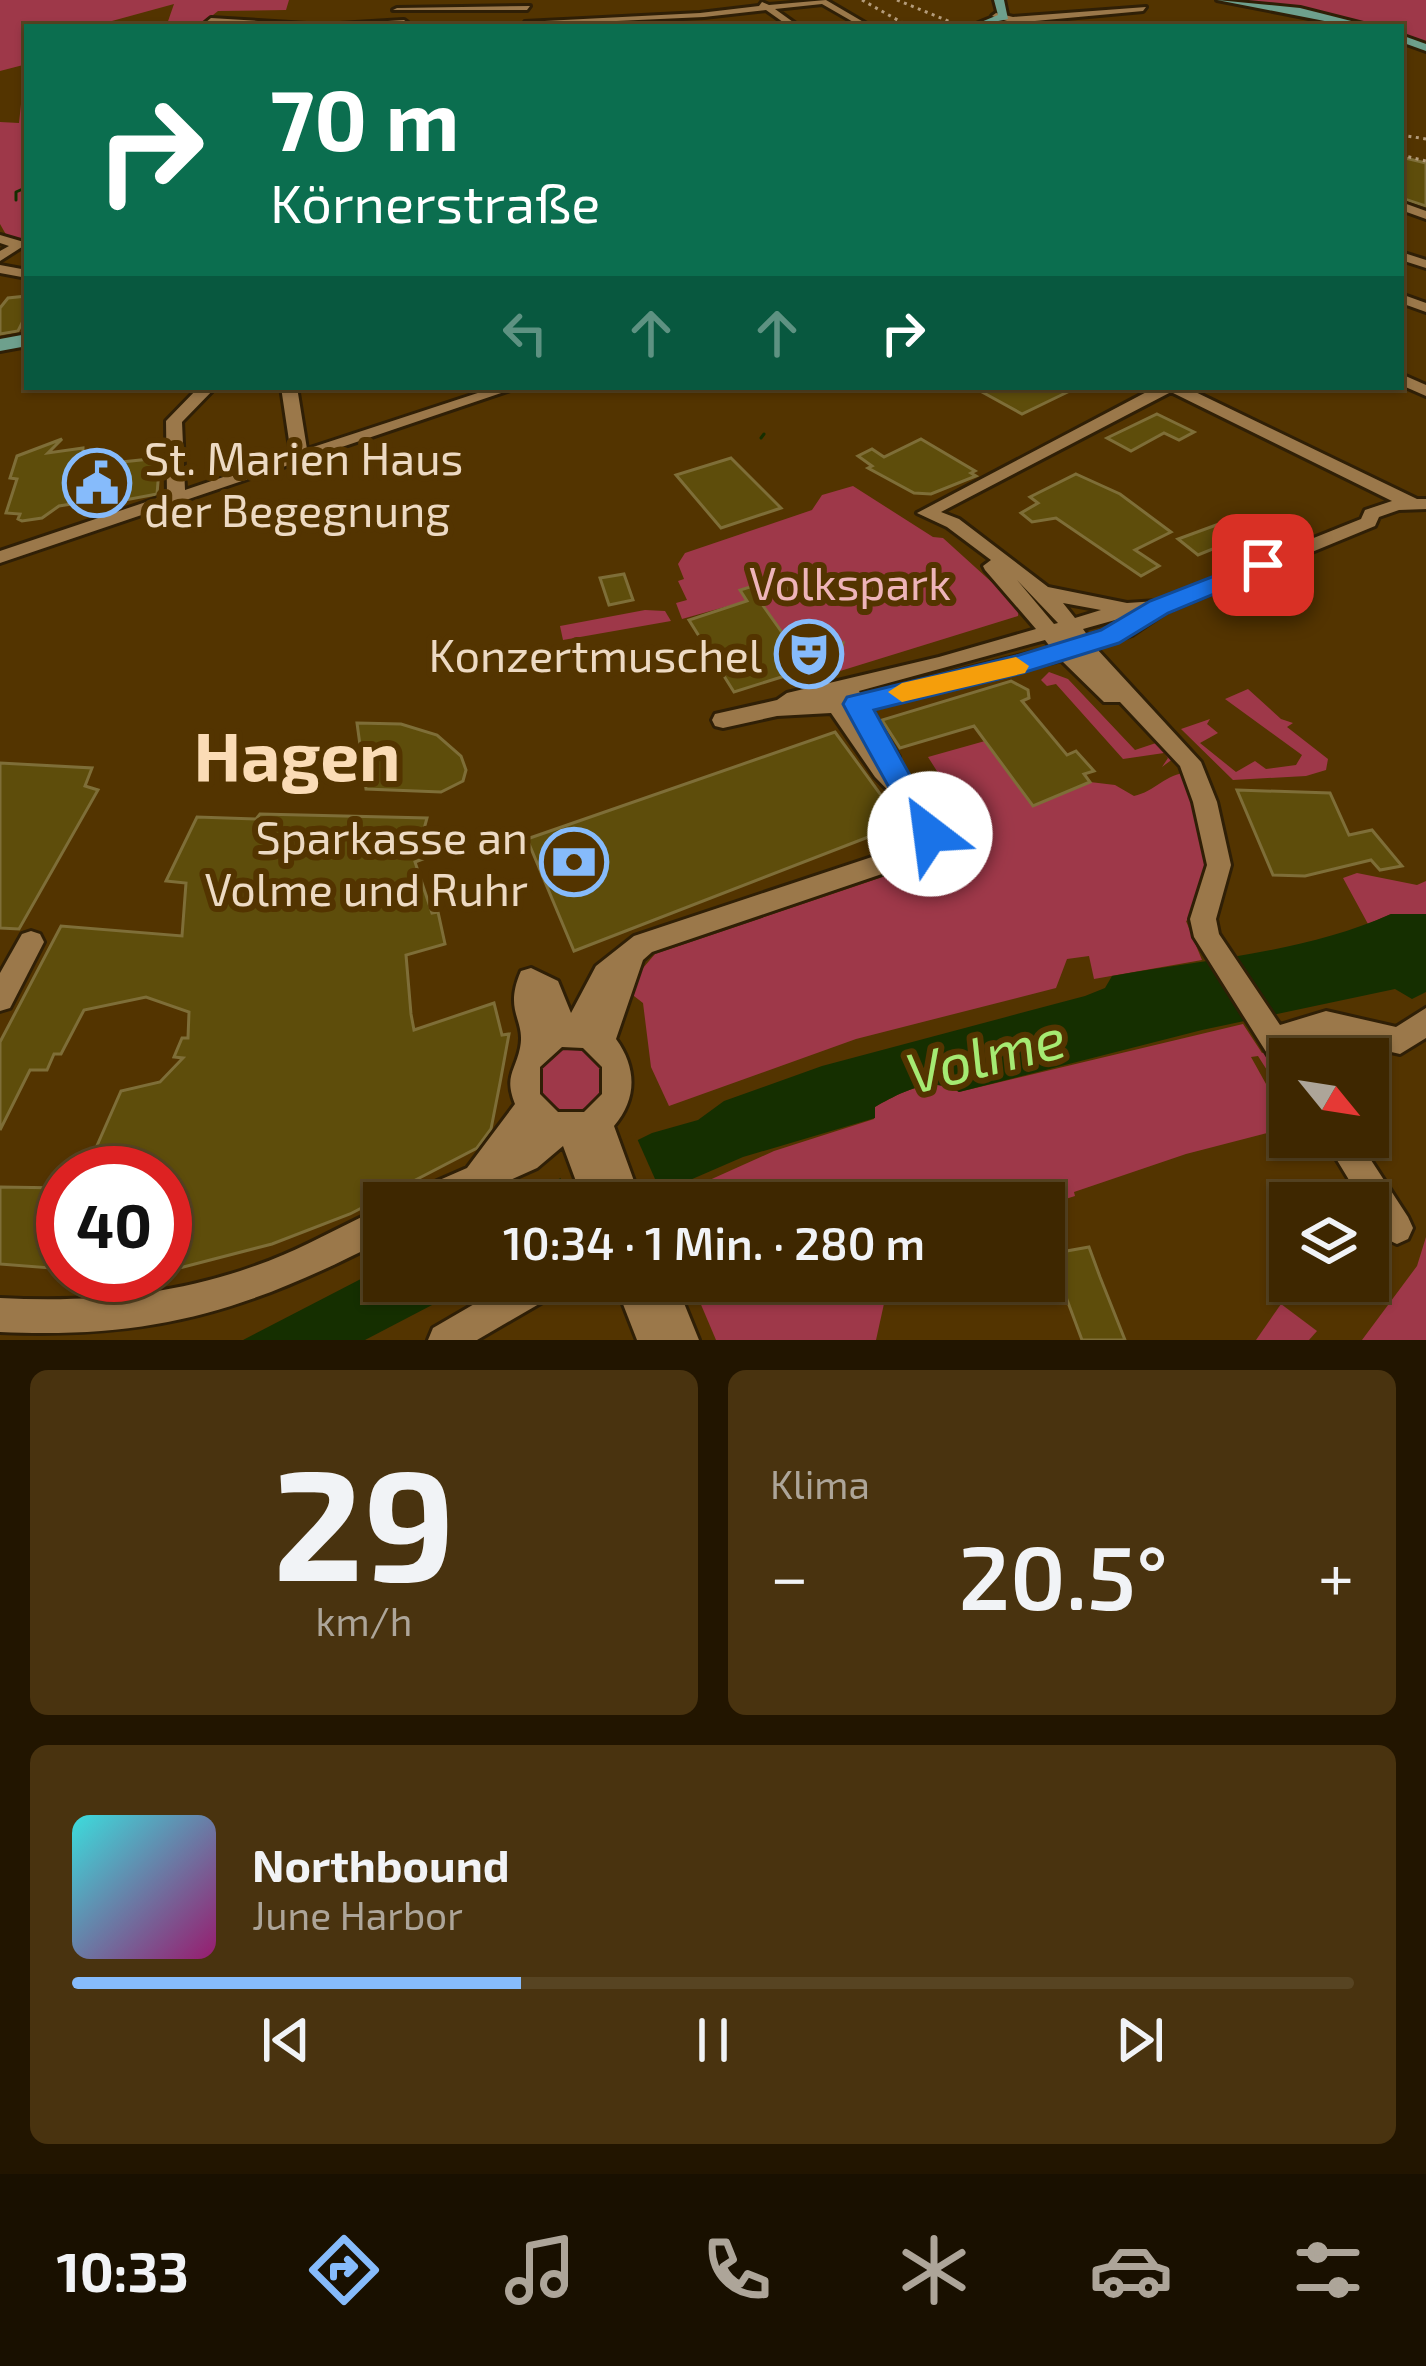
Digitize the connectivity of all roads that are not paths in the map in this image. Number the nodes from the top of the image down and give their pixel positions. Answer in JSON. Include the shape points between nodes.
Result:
{"nodes":[{"id":1,"x":566,"y":0,"type":"edge"},
{"id":2,"x":599,"y":0,"type":"edge"},
{"id":3,"x":695,"y":0,"type":"edge"},
{"id":4,"x":1129,"y":0,"type":"edge"},
{"id":5,"x":1222,"y":0,"type":"edge"},
{"id":6,"x":821,"y":1,"type":"edge"},
{"id":7,"x":527,"y":4,"type":"edge"},
{"id":8,"x":763,"y":4,"type":"edge"},
{"id":9,"x":396,"y":5,"type":"edge"},
{"id":10,"x":325,"y":14,"type":"dead end"},
{"id":11,"x":706,"y":14,"type":"junction"},
{"id":12,"x":1005,"y":16,"type":"edge"},
{"id":13,"x":783,"y":19,"type":"junction"},
{"id":14,"x":322,"y":24,"type":"edge"},
{"id":15,"x":530,"y":24,"type":"edge"},
{"id":16,"x":718,"y":24,"type":"edge"},
{"id":17,"x":738,"y":24,"type":"edge"},
{"id":18,"x":791,"y":24,"type":"edge"},
{"id":19,"x":863,"y":24,"type":"edge"},
{"id":20,"x":1355,"y":24,"type":"edge"},
{"id":21,"x":0,"y":239,"type":"edge"},
{"id":22,"x":0,"y":257,"type":"edge"},
{"id":23,"x":205,"y":390,"type":"edge"},
{"id":24,"x":289,"y":390,"type":"edge"},
{"id":25,"x":500,"y":390,"type":"edge"},
{"id":26,"x":1164,"y":390,"type":"edge"},
{"id":27,"x":1176,"y":390,"type":"edge"},
{"id":28,"x":300,"y":457,"type":"junction"},
{"id":29,"x":176,"y":498,"type":"junction"},
{"id":30,"x":1423,"y":507,"type":"edge"},
{"id":31,"x":926,"y":514,"type":"junction"},
{"id":32,"x":0,"y":557,"type":"edge"},
{"id":33,"x":1041,"y":591,"type":"junction"},
{"id":34,"x":1159,"y":607,"type":"junction"},
{"id":35,"x":1128,"y":609,"type":"junction"},
{"id":36,"x":1047,"y":632,"type":"junction"},
{"id":37,"x":1072,"y":641,"type":"junction"},
{"id":38,"x":845,"y":700,"type":"junction"},
{"id":39,"x":723,"y":720,"type":"dead end"},
{"id":40,"x":31,"y":942,"type":"dead end"},
{"id":41,"x":0,"y":999,"type":"edge"},
{"id":42,"x":1426,"y":1022,"type":"edge"},
{"id":43,"x":581,"y":1036,"type":"junction"},
{"id":44,"x":1273,"y":1038,"type":"edge"},
{"id":45,"x":1284,"y":1038,"type":"edge"},
{"id":46,"x":1387,"y":1038,"type":"edge"},
{"id":47,"x":1389,"y":1038,"type":"edge"},
{"id":48,"x":536,"y":1051,"type":"junction"},
{"id":49,"x":530,"y":1108,"type":"junction"},
{"id":50,"x":582,"y":1133,"type":"junction"},
{"id":51,"x":1352,"y":1158,"type":"edge"},
{"id":52,"x":479,"y":1174,"type":"junction"},
{"id":53,"x":464,"y":1182,"type":"edge"},
{"id":54,"x":595,"y":1182,"type":"edge"},
{"id":55,"x":613,"y":1182,"type":"edge"},
{"id":56,"x":1397,"y":1228,"type":"dead end"},
{"id":57,"x":363,"y":1233,"type":"edge"},
{"id":58,"x":510,"y":1302,"type":"edge"},
{"id":59,"x":639,"y":1302,"type":"edge"},
{"id":60,"x":667,"y":1302,"type":"edge"},
{"id":61,"x":0,"y":1315,"type":"edge"},
{"id":62,"x":445,"y":1340,"type":"edge"},
{"id":63,"x":654,"y":1340,"type":"edge"},
{"id":64,"x":682,"y":1340,"type":"edge"}],
"edges":[{"from":1,"to":2,"type":"street"},
{"from":3,"to":11,"type":"street"},
{"from":4,"to":12,"type":"street","via":[[1143,9]]},
{"from":5,"to":20,"type":"main road"},
{"from":6,"to":8,"type":"street"},
{"from":6,"to":19,"type":"street"},
{"from":7,"to":9,"type":"street"},
{"from":7,"to":15,"type":"street"},
{"from":8,"to":11,"type":"street"},
{"from":8,"to":13,"type":"street"},
{"from":10,"to":14,"type":"street"},
{"from":11,"to":15,"type":"street"},
{"from":11,"to":16,"type":"street"},
{"from":13,"to":17,"type":"street"},
{"from":13,"to":18,"type":"street"},
{"from":21,"to":22,"type":"street","via":[[19,245]]},
{"from":23,"to":29,"type":"street","via":[[174,422]]},
{"from":24,"to":28,"type":"street"},
{"from":25,"to":28,"type":"street"},
{"from":26,"to":31,"type":"street"},
{"from":27,"to":30,"type":"street"},
{"from":28,"to":29,"type":"street"},
{"from":29,"to":32,"type":"street"},
{"from":30,"to":34,"type":"street"},
{"from":31,"to":33,"type":"street","via":[[976,538]]},
{"from":31,"to":36,"type":"street","via":[[1008,581]]},
{"from":33,"to":35,"type":"street"},
{"from":33,"to":37,"type":"street"},
{"from":34,"to":35,"type":"street"},
{"from":34,"to":37,"type":"street","via":[[1125,629]]},
{"from":35,"to":37,"type":"street"},
{"from":36,"to":37,"type":"street"},
{"from":36,"to":38,"type":"street"},
{"from":37,"to":38,"type":"street"},
{"from":37,"to":44,"type":"street","via":[[1105,691],[1155,722],[1190,762],[1219,865],[1203,920],[1207,937]]},
{"from":38,"to":39,"type":"street"},
{"from":38,"to":43,"type":"street","via":[[883,771],[930,824],[920,851],[652,940],[633,951]]},
{"from":40,"to":41,"type":"street"},
{"from":42,"to":47,"type":"street","via":[[1400,1041]]},
{"from":43,"to":48,"type":"street"},
{"from":43,"to":48,"type":"street","via":[[548,990],[531,980],[525,997]]},
{"from":43,"to":50,"type":"street","via":[[615,1057],[619,1071],[611,1103]]},
{"from":45,"to":46,"type":"street","via":[[1326,1024]]},
{"from":48,"to":49,"type":"street","via":[[522,1084]]},
{"from":49,"to":50,"type":"street"},
{"from":49,"to":52,"type":"street"},
{"from":50,"to":52,"type":"street"},
{"from":50,"to":54,"type":"street"},
{"from":50,"to":55,"type":"street"},
{"from":51,"to":56,"type":"street"},
{"from":52,"to":53,"type":"street"},
{"from":57,"to":61,"type":"street","via":[[250,1288],[188,1305],[70,1318]]},
{"from":58,"to":62,"type":"street"},
{"from":59,"to":63,"type":"street"},
{"from":60,"to":64,"type":"street"}]}
